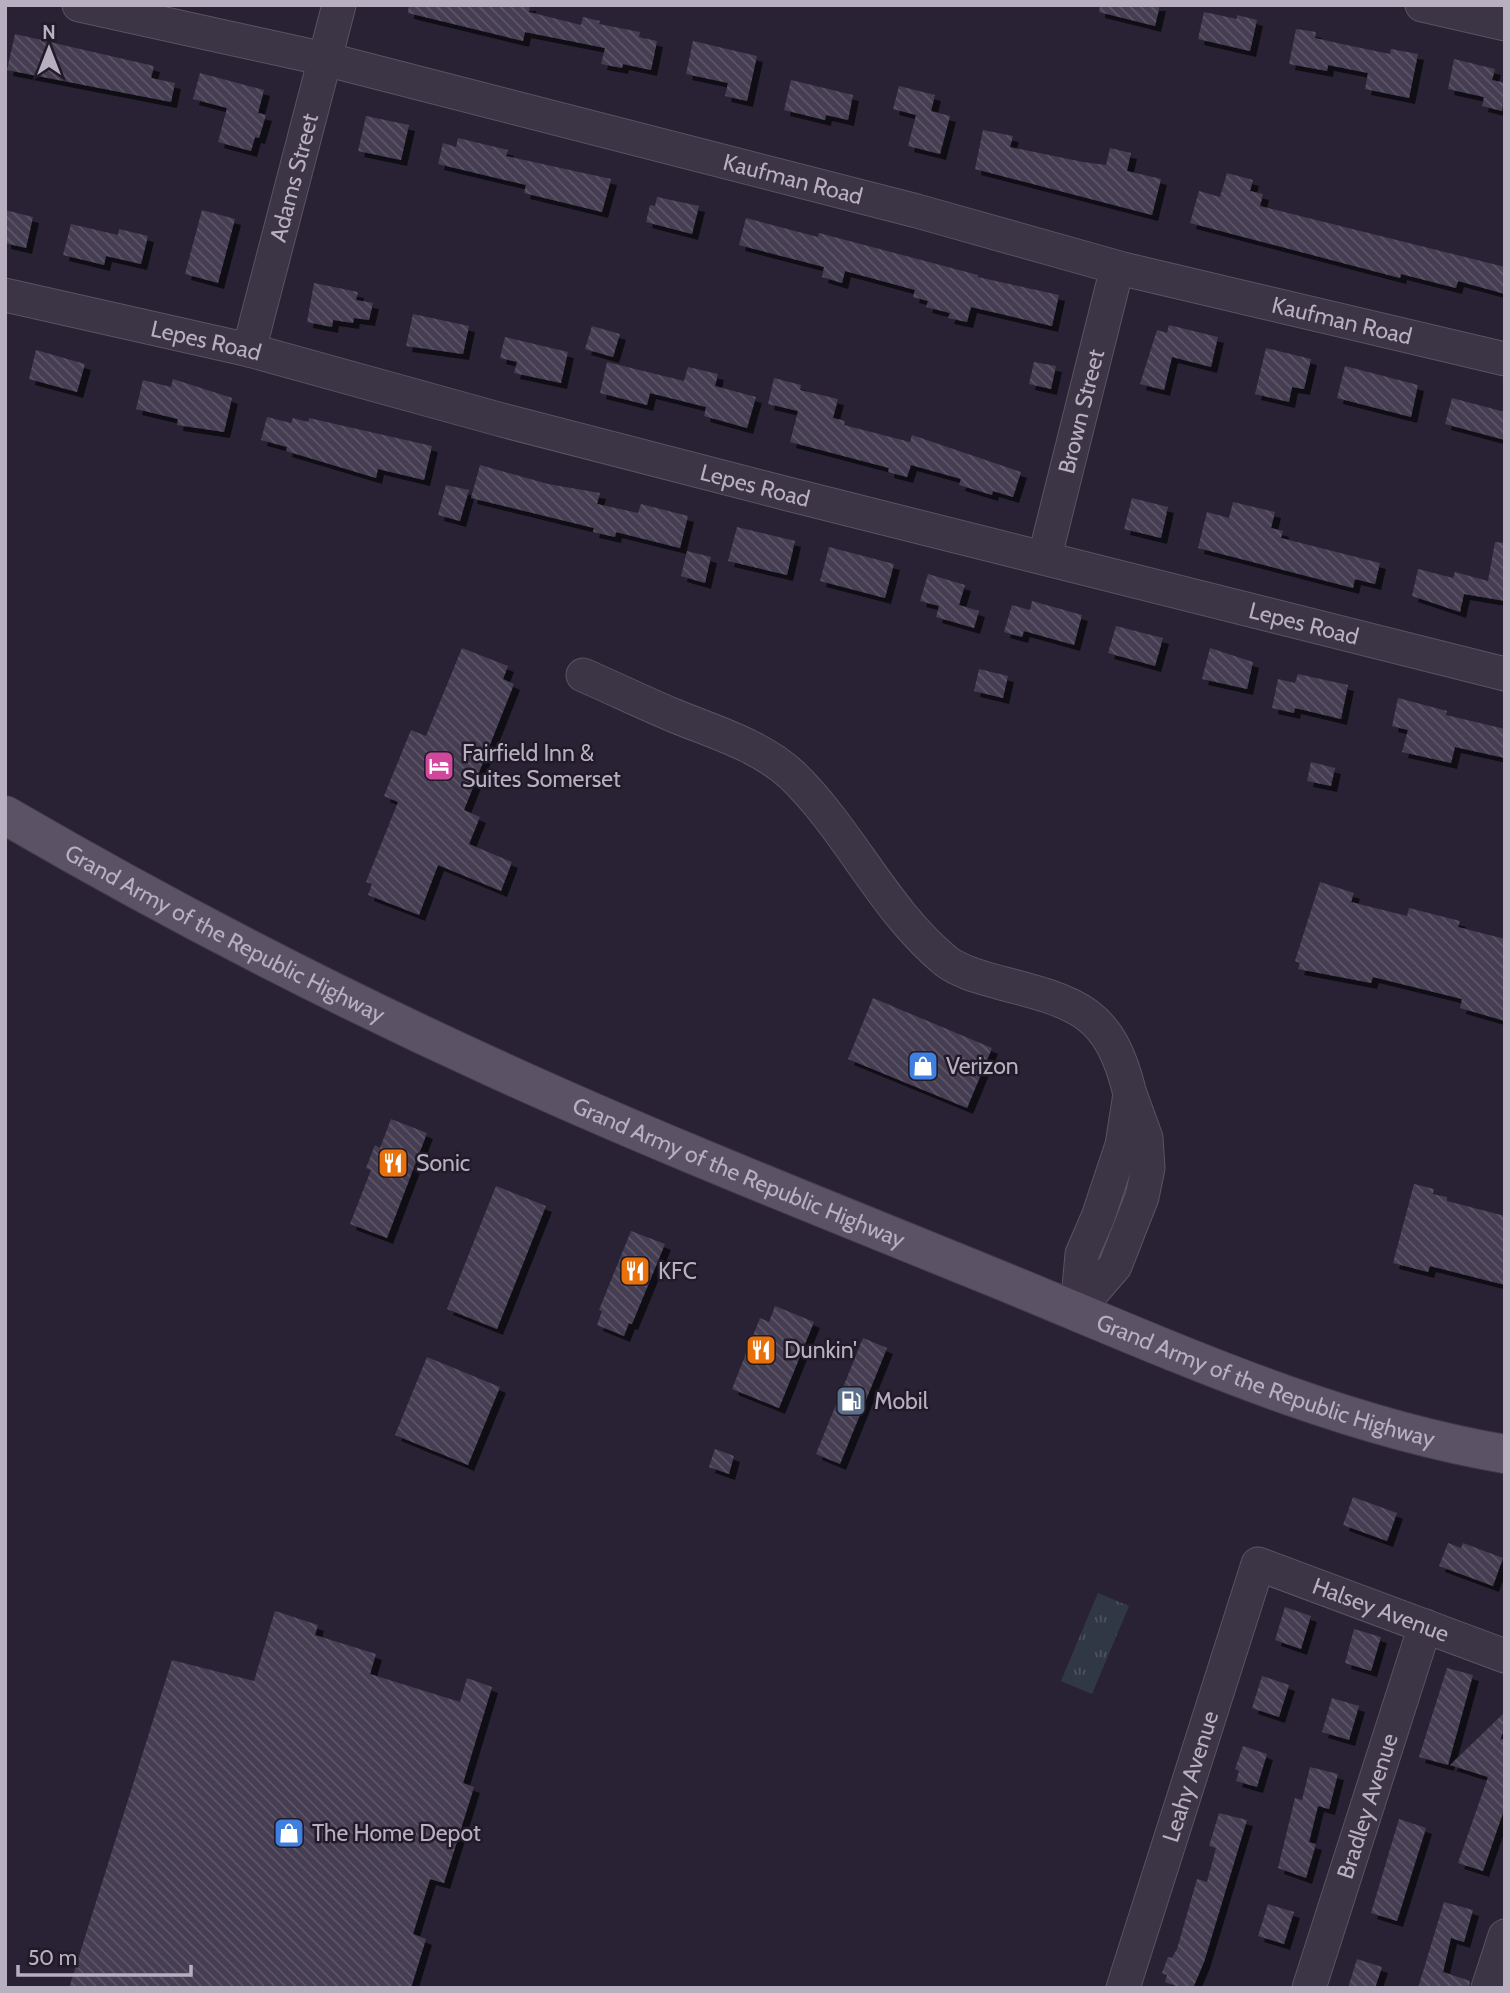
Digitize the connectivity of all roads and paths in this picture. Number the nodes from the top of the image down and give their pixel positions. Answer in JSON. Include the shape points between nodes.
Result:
{"nodes":[{"id":1,"x":79,"y":5,"type":"edge"},
{"id":2,"x":339,"y":5,"type":"edge"},
{"id":3,"x":1422,"y":5,"type":"edge"},
{"id":4,"x":1504,"y":20,"type":"edge"},
{"id":5,"x":327,"y":60,"type":"junction"},
{"id":6,"x":1117,"y":268,"type":"junction"},
{"id":7,"x":5,"y":295,"type":"edge"},
{"id":8,"x":249,"y":350,"type":"junction"},
{"id":9,"x":1505,"y":359,"type":"edge"},
{"id":10,"x":1045,"y":556,"type":"junction"},
{"id":11,"x":1505,"y":674,"type":"edge"},
{"id":12,"x":583,"y":675,"type":"dead end"},
{"id":13,"x":5,"y":815,"type":"edge"},
{"id":14,"x":1077,"y":1310,"type":"junction"},
{"id":15,"x":1505,"y":1454,"type":"edge"},
{"id":16,"x":1258,"y":1564,"type":"joint"},
{"id":17,"x":1425,"y":1626,"type":"junction"},
{"id":18,"x":1505,"y":1656,"type":"edge"},
{"id":19,"x":1505,"y":1936,"type":"edge"},
{"id":20,"x":1123,"y":1988,"type":"edge"},
{"id":21,"x":1309,"y":1988,"type":"edge"},
{"id":22,"x":1488,"y":1988,"type":"edge"}],
"edges":[{"from":1,"to":5,"type":"street","name":"Kaufman Road"},
{"from":2,"to":5,"type":"street","name":"Adams Street"},
{"from":3,"to":4,"type":"street"},
{"from":5,"to":6,"type":"street","name":"Kaufman Road","via":[[917,211]]},
{"from":5,"to":8,"type":"street","name":"Adams Street"},
{"from":6,"to":9,"type":"street","name":"Kaufman Road"},
{"from":6,"to":10,"type":"street","name":"Brown Street"},
{"from":7,"to":8,"type":"street","name":"Lepes Road"},
{"from":8,"to":10,"type":"street","name":"Lepes Road","via":[[515,424]]},
{"from":10,"to":11,"type":"street","name":"Lepes Road"},
{"from":12,"to":14,"type":"street","via":[[746,745],[789,773],[821,805],[924,942],[950,965],[1067,1003],[1099,1023],[1118,1051],[1130,1094],[1122,1145],[1082,1254]]},
{"from":13,"to":14,"type":"main road","name":"Grand Army of the Republic Highway","via":[[298,974],[495,1069]]},
{"from":14,"to":15,"type":"main road","name":"Grand Army of the Republic Highway","via":[[1221,1370],[1323,1405],[1444,1442]]},
{"from":16,"to":17,"type":"street","name":"Halsey Avenue"},
{"from":16,"to":20,"type":"street","name":"Leahy Avenue"},
{"from":17,"to":18,"type":"street","name":"Halsey Avenue"},
{"from":17,"to":21,"type":"street","name":"Bradley Avenue"},
{"from":19,"to":22,"type":"street"}]}
